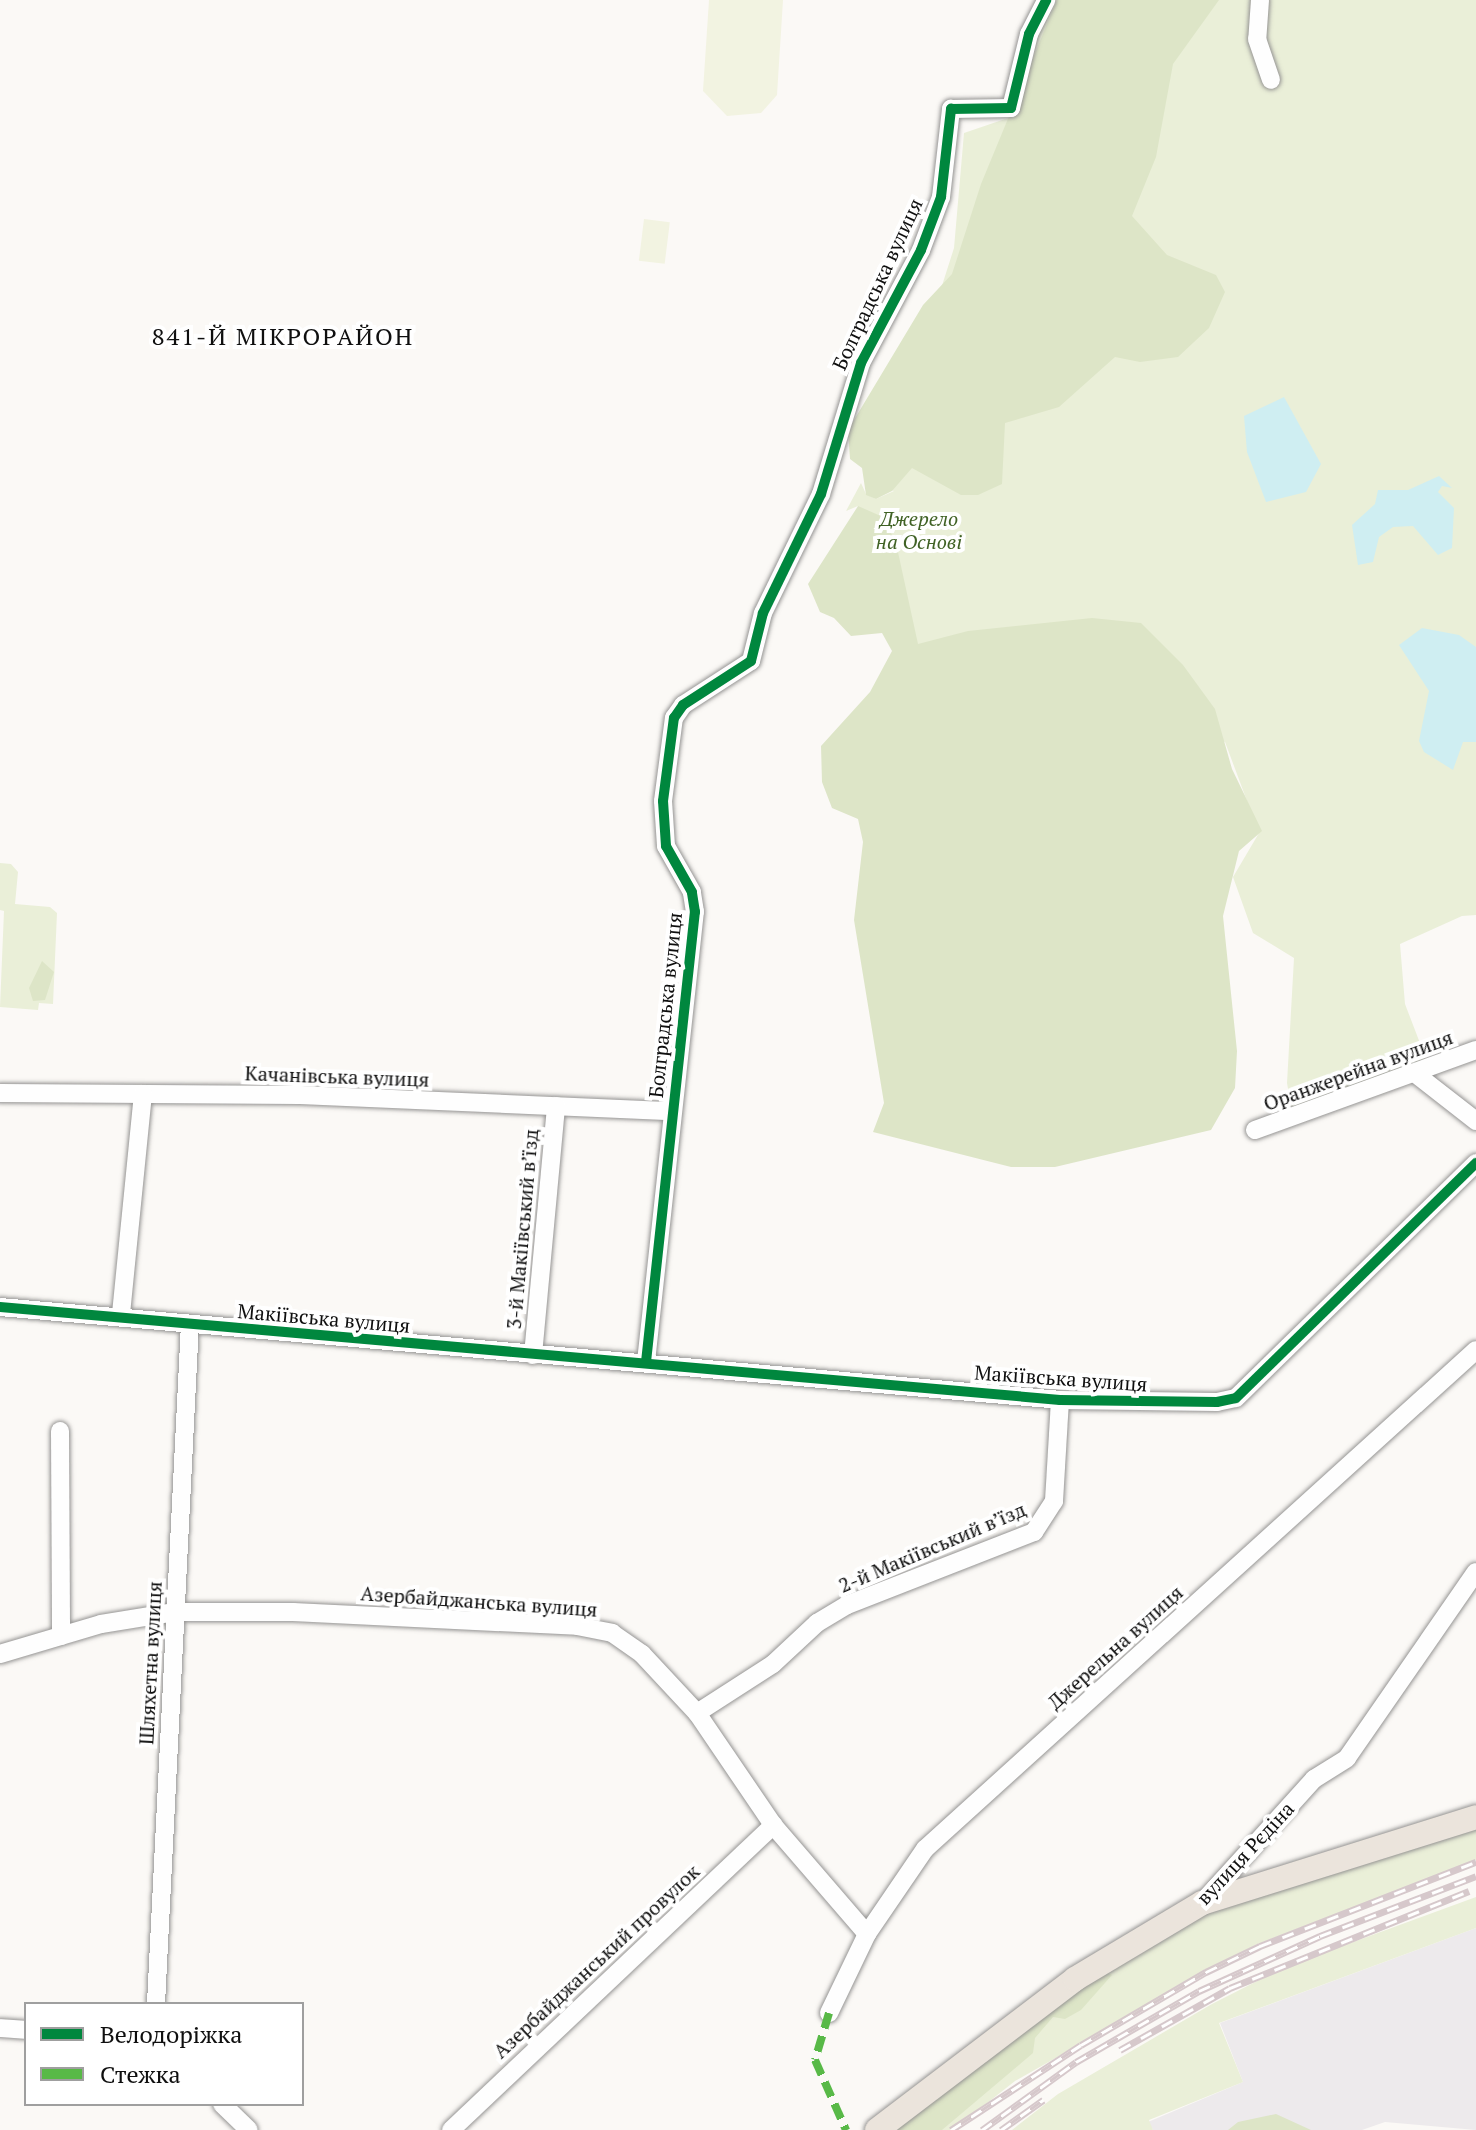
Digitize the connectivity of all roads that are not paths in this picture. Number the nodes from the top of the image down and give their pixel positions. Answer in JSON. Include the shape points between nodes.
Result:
{"nodes":[{"id":1,"x":1046,"y":0,"type":"edge"},
{"id":2,"x":1260,"y":0,"type":"edge"},
{"id":3,"x":1271,"y":80,"type":"dead end"},
{"id":4,"x":1476,"y":1050,"type":"edge"},
{"id":5,"x":1417,"y":1075,"type":"junction"},
{"id":6,"x":0,"y":1093,"type":"edge"},
{"id":7,"x":143,"y":1094,"type":"junction"},
{"id":8,"x":556,"y":1106,"type":"junction"},
{"id":9,"x":672,"y":1111,"type":"junction"},
{"id":10,"x":1476,"y":1121,"type":"edge"},
{"id":11,"x":1255,"y":1130,"type":"dead end"},
{"id":12,"x":1476,"y":1163,"type":"edge"},
{"id":13,"x":0,"y":1307,"type":"edge"},
{"id":14,"x":121,"y":1314,"type":"junction"},
{"id":15,"x":190,"y":1324,"type":"junction"},
{"id":16,"x":1476,"y":1350,"type":"edge"},
{"id":17,"x":533,"y":1355,"type":"junction"},
{"id":18,"x":646,"y":1362,"type":"junction"},
{"id":19,"x":1060,"y":1400,"type":"junction"},
{"id":20,"x":60,"y":1431,"type":"dead end"},
{"id":21,"x":1476,"y":1572,"type":"edge"},
{"id":22,"x":175,"y":1612,"type":"junction"},
{"id":23,"x":61,"y":1636,"type":"junction"},
{"id":24,"x":0,"y":1654,"type":"edge"},
{"id":25,"x":697,"y":1713,"type":"junction"},
{"id":26,"x":1476,"y":1817,"type":"edge"},
{"id":27,"x":773,"y":1825,"type":"junction"},
{"id":28,"x":1202,"y":1903,"type":"junction"},
{"id":29,"x":867,"y":1934,"type":"junction"},
{"id":30,"x":156,"y":2002,"type":"edge"},
{"id":31,"x":829,"y":2013,"type":"dead end"},
{"id":32,"x":0,"y":2028,"type":"edge"},
{"id":33,"x":24,"y":2030,"type":"edge"},
{"id":34,"x":224,"y":2106,"type":"edge"},
{"id":35,"x":249,"y":2130,"type":"edge"},
{"id":36,"x":451,"y":2130,"type":"edge"},
{"id":37,"x":877,"y":2130,"type":"edge"}],
"edges":[{"from":1,"to":9,"type":"street","name":"Болградська вулиця","via":[[1029,34],[1011,108],[951,109],[941,197],[921,250],[861,363],[821,494],[763,613],[751,661],[683,705],[674,718],[663,801],[666,846],[692,892],[695,912]]},
{"from":2,"to":3,"type":"street","via":[[1257,39]]},
{"from":4,"to":5,"type":"street","name":"Оранжерейна вулиця"},
{"from":5,"to":10,"type":"street"},
{"from":5,"to":11,"type":"street","name":"Оранжерейна вулиця"},
{"from":6,"to":7,"type":"street","name":"Качанівська вулиця"},
{"from":7,"to":8,"type":"street","name":"Качанівська вулиця"},
{"from":7,"to":14,"type":"street"},
{"from":8,"to":9,"type":"street","name":"Качанівська вулиця"},
{"from":8,"to":17,"type":"street","name":"3-й Макіївський в’їзд"},
{"from":9,"to":18,"type":"street"},
{"from":12,"to":19,"type":"street","name":"Макіївська вулиця","via":[[1236,1398]]},
{"from":13,"to":14,"type":"street","name":"Макіївська вулиця"},
{"from":14,"to":15,"type":"street","name":"Макіївська вулиця"},
{"from":15,"to":17,"type":"street","name":"Макіївська вулиця"},
{"from":15,"to":22,"type":"street","name":"Шляхетна вулиця"},
{"from":16,"to":29,"type":"street","name":"Джерельна вулиця","via":[[925,1849]]},
{"from":17,"to":18,"type":"street","name":"Макіївська вулиця"},
{"from":18,"to":19,"type":"street","name":"Макіївська вулиця"},
{"from":19,"to":25,"type":"street","name":"2-й Макіївський в’їзд","via":[[1054,1501],[1048,1518],[1034,1532],[847,1605],[817,1623],[773,1664]]},
{"from":20,"to":23,"type":"street"},
{"from":21,"to":28,"type":"street","name":"вулиця Рєдіна","via":[[1347,1758],[1314,1779]]},
{"from":22,"to":23,"type":"street","name":"Азербайджанська вулиця"},
{"from":22,"to":25,"type":"street","name":"Азербайджанська вулиця","via":[[293,1612],[577,1626],[612,1633],[642,1654]]},
{"from":22,"to":30,"type":"street","name":"Шляхетна вулиця"},
{"from":23,"to":24,"type":"street","name":"Азербайджанська вулиця"},
{"from":25,"to":27,"type":"street","name":"Азербайджанська вулиця"},
{"from":26,"to":28,"type":"main road"},
{"from":27,"to":29,"type":"street","name":"Азербайджанська вулиця"},
{"from":27,"to":36,"type":"street","name":"Азербайджанський провулок"},
{"from":28,"to":37,"type":"main road","name":"вулиця Рєдіна","via":[[1075,1979]]},
{"from":29,"to":31,"type":"street","name":"Джерельна вулиця"},
{"from":32,"to":33,"type":"street"},
{"from":34,"to":35,"type":"street"}]}
